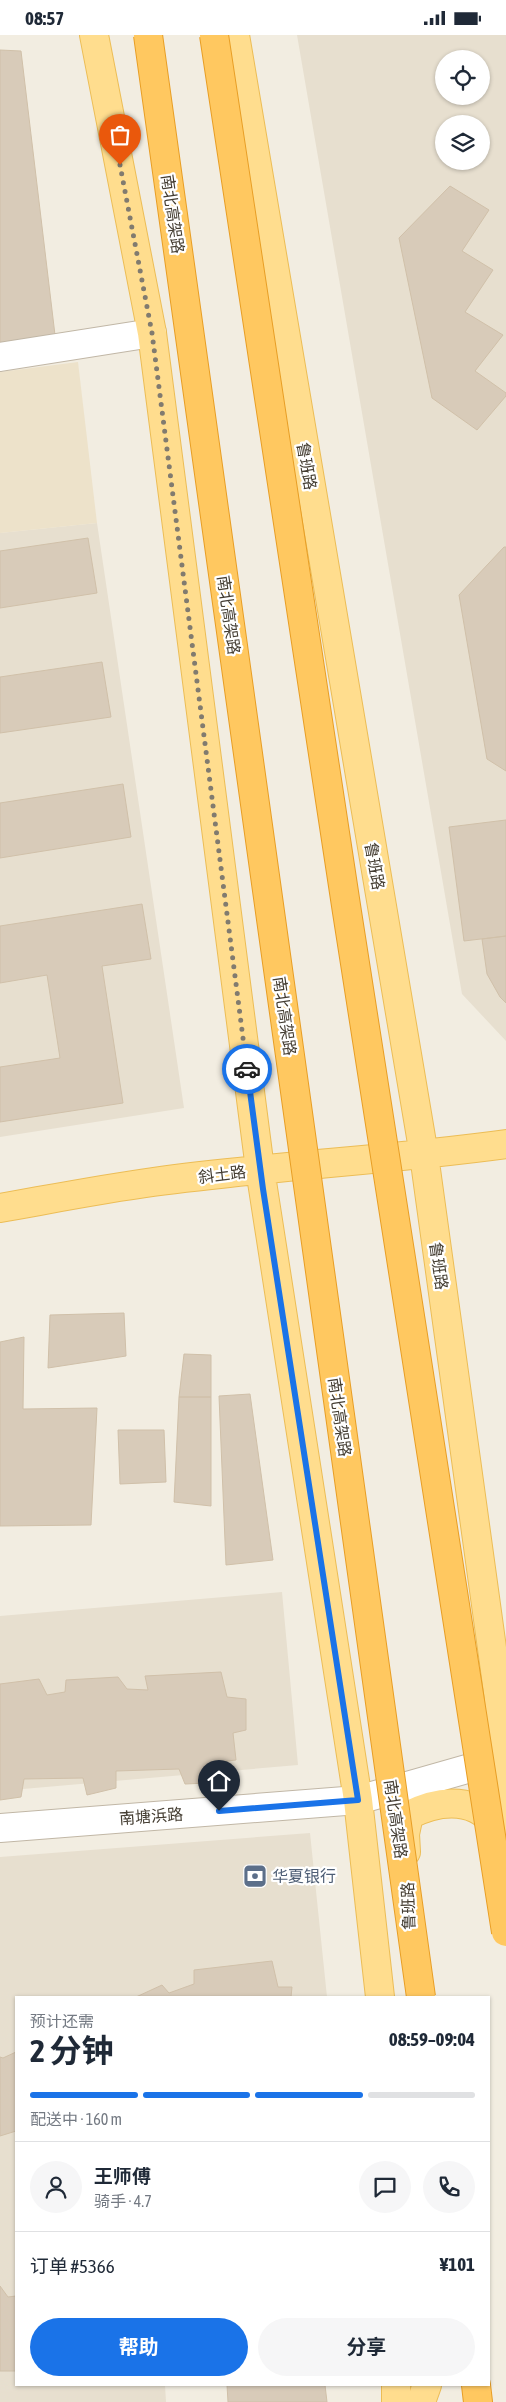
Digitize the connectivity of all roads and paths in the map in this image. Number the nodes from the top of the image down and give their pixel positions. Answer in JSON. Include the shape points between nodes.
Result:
{"nodes":[{"id":1,"x":94,"y":35,"type":"edge"},
{"id":2,"x":148,"y":35,"type":"edge"},
{"id":3,"x":214,"y":35,"type":"edge"},
{"id":4,"x":235,"y":35,"type":"edge"},
{"id":5,"x":152,"y":333,"type":"junction"},
{"id":6,"x":0,"y":357,"type":"edge"},
{"id":7,"x":506,"y":1144,"type":"edge"},
{"id":8,"x":424,"y":1155,"type":"junction"},
{"id":9,"x":260,"y":1169,"type":"junction"},
{"id":10,"x":0,"y":1207,"type":"edge"},
{"id":11,"x":462,"y":1639,"type":"junction"},
{"id":12,"x":502,"y":1703,"type":"edge"},
{"id":13,"x":503,"y":1759,"type":"edge"},
{"id":14,"x":358,"y":1800,"type":"junction"},
{"id":15,"x":506,"y":1800,"type":"edge"},
{"id":16,"x":0,"y":1827,"type":"edge"},
{"id":17,"x":504,"y":1851,"type":"edge"},
{"id":18,"x":506,"y":1932,"type":"edge"},
{"id":19,"x":410,"y":1959,"type":"junction"},
{"id":20,"x":380,"y":1996,"type":"edge"},
{"id":21,"x":412,"y":1996,"type":"edge"},
{"id":22,"x":421,"y":1996,"type":"edge"},
{"id":23,"x":396,"y":2386,"type":"edge"},
{"id":24,"x":427,"y":2386,"type":"edge"},
{"id":25,"x":438,"y":2386,"type":"edge"},
{"id":26,"x":463,"y":2386,"type":"edge"},
{"id":27,"x":476,"y":2386,"type":"edge"},
{"id":28,"x":396,"y":2402,"type":"edge"},
{"id":29,"x":422,"y":2402,"type":"edge"},
{"id":30,"x":440,"y":2402,"type":"edge"},
{"id":31,"x":463,"y":2402,"type":"edge"},
{"id":32,"x":478,"y":2402,"type":"edge"}],
"edges":[{"from":1,"to":5,"type":"main road"},
{"from":2,"to":22,"type":"highway","name":"南北高架路","bridge":true},
{"from":3,"to":11,"type":"highway","bridge":true,"via":[[350,932]]},
{"from":4,"to":8,"type":"main road","name":"鲁班路"},
{"from":5,"to":6,"type":"street"},
{"from":5,"to":9,"type":"main road"},
{"from":7,"to":8,"type":"main road","name":"斜土路"},
{"from":8,"to":9,"type":"main road","name":"斜土路"},
{"from":8,"to":12,"type":"main road","name":"鲁班路"},
{"from":9,"to":10,"type":"main road","name":"斜土路","via":[[152,1182]]},
{"from":9,"to":14,"type":"main road"},
{"from":11,"to":15,"type":"highway","bridge":true},
{"from":11,"to":18,"type":"highway","bridge":true},
{"from":12,"to":13,"type":"main road","name":"鲁班路"},
{"from":13,"to":14,"type":"street","name":"南塘浜路"},
{"from":13,"to":17,"type":"main road","name":"鲁班路"},
{"from":14,"to":16,"type":"street","name":"南塘浜路"},
{"from":14,"to":19,"type":"main road","name":"鲁班路","via":[[386,1819]]},
{"from":14,"to":20,"type":"main road"},
{"from":17,"to":19,"type":"main road","name":"鲁班路","via":[[492,1819],[473,1806],[448,1802],[426,1806],[410,1815],[405,1834]]},
{"from":19,"to":21,"type":"main road","name":"鲁班路"},
{"from":23,"to":28,"type":"main road"},
{"from":24,"to":29,"type":"main road"},
{"from":25,"to":30,"type":"main road"},
{"from":26,"to":31,"type":"highway"},
{"from":27,"to":32,"type":"highway"}]}
